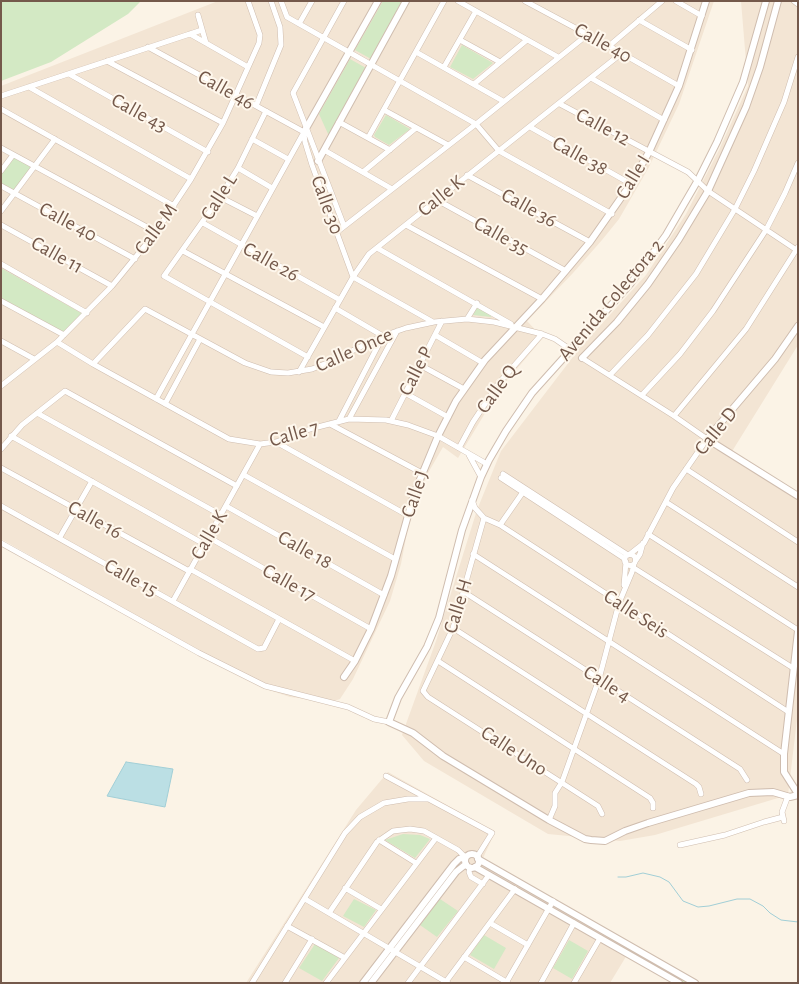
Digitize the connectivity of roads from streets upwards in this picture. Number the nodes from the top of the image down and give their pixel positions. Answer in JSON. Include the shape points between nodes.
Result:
{"nodes":[{"id":1,"x":248,"y":1,"type":"edge"},
{"id":2,"x":271,"y":1,"type":"edge"},
{"id":3,"x":312,"y":1,"type":"edge"},
{"id":4,"x":344,"y":1,"type":"edge"},
{"id":5,"x":378,"y":1,"type":"edge"},
{"id":6,"x":406,"y":1,"type":"edge"},
{"id":7,"x":444,"y":1,"type":"edge"},
{"id":8,"x":458,"y":1,"type":"edge"},
{"id":9,"x":526,"y":1,"type":"edge"},
{"id":10,"x":662,"y":1,"type":"edge"},
{"id":11,"x":676,"y":1,"type":"edge"},
{"id":12,"x":706,"y":1,"type":"edge"},
{"id":13,"x":766,"y":1,"type":"edge"},
{"id":14,"x":778,"y":1,"type":"edge"},
{"id":15,"x":794,"y":1,"type":"edge"},
{"id":16,"x":281,"y":2,"type":"edge"},
{"id":17,"x":798,"y":4,"type":"edge"},
{"id":18,"x":476,"y":11,"type":"junction"},
{"id":19,"x":198,"y":15,"type":"dead end"},
{"id":20,"x":702,"y":16,"type":"junction"},
{"id":21,"x":287,"y":17,"type":"junction"},
{"id":22,"x":278,"y":20,"type":"junction"},
{"id":23,"x":639,"y":20,"type":"junction"},
{"id":24,"x":299,"y":24,"type":"junction"},
{"id":25,"x":202,"y":30,"type":"junction"},
{"id":26,"x":190,"y":34,"type":"junction"},
{"id":27,"x":587,"y":34,"type":"junction"},
{"id":28,"x":323,"y":38,"type":"junction"},
{"id":29,"x":460,"y":40,"type":"junction"},
{"id":30,"x":527,"y":40,"type":"junction"},
{"id":31,"x":206,"y":43,"type":"junction"},
{"id":32,"x":609,"y":46,"type":"junction"},
{"id":33,"x":148,"y":47,"type":"junction"},
{"id":34,"x":692,"y":50,"type":"junction"},
{"id":35,"x":416,"y":52,"type":"junction"},
{"id":36,"x":350,"y":53,"type":"junction"},
{"id":37,"x":622,"y":53,"type":"junction"},
{"id":38,"x":558,"y":57,"type":"junction"},
{"id":39,"x":798,"y":57,"type":"edge"},
{"id":40,"x":107,"y":61,"type":"junction"},
{"id":41,"x":500,"y":62,"type":"junction"},
{"id":42,"x":371,"y":65,"type":"junction"},
{"id":43,"x":248,"y":67,"type":"junction"},
{"id":44,"x":444,"y":67,"type":"junction"},
{"id":45,"x":69,"y":74,"type":"junction"},
{"id":46,"x":591,"y":78,"type":"junction"},
{"id":47,"x":400,"y":81,"type":"junction"},
{"id":48,"x":474,"y":84,"type":"junction"},
{"id":49,"x":679,"y":86,"type":"junction"},
{"id":50,"x":29,"y":87,"type":"junction"},
{"id":51,"x":1,"y":96,"type":"edge"},
{"id":52,"x":236,"y":96,"type":"junction"},
{"id":53,"x":503,"y":101,"type":"junction"},
{"id":54,"x":560,"y":104,"type":"junction"},
{"id":55,"x":256,"y":106,"type":"junction"},
{"id":56,"x":1,"y":109,"type":"edge"},
{"id":57,"x":384,"y":110,"type":"junction"},
{"id":58,"x":266,"y":111,"type":"junction"},
{"id":59,"x":664,"y":120,"type":"junction"},
{"id":60,"x":339,"y":122,"type":"junction"},
{"id":61,"x":223,"y":123,"type":"junction"},
{"id":62,"x":476,"y":124,"type":"junction"},
{"id":63,"x":530,"y":127,"type":"junction"},
{"id":64,"x":416,"y":128,"type":"junction"},
{"id":65,"x":305,"y":131,"type":"junction"},
{"id":66,"x":368,"y":138,"type":"junction"},
{"id":67,"x":56,"y":139,"type":"junction"},
{"id":68,"x":252,"y":139,"type":"junction"},
{"id":69,"x":448,"y":146,"type":"junction"},
{"id":70,"x":1,"y":148,"type":"edge"},
{"id":71,"x":324,"y":150,"type":"junction"},
{"id":72,"x":390,"y":150,"type":"junction"},
{"id":73,"x":499,"y":151,"type":"junction"},
{"id":74,"x":208,"y":152,"type":"junction"},
{"id":75,"x":649,"y":152,"type":"junction"},
{"id":76,"x":13,"y":155,"type":"junction"},
{"id":77,"x":288,"y":159,"type":"junction"},
{"id":78,"x":315,"y":163,"type":"junction"},
{"id":79,"x":798,"y":163,"type":"edge"},
{"id":80,"x":35,"y":167,"type":"junction"},
{"id":81,"x":238,"y":168,"type":"junction"},
{"id":82,"x":1,"y":171,"type":"edge"},
{"id":83,"x":363,"y":172,"type":"junction"},
{"id":84,"x":467,"y":175,"type":"junction"},
{"id":85,"x":191,"y":179,"type":"junction"},
{"id":86,"x":698,"y":180,"type":"junction"},
{"id":87,"x":631,"y":184,"type":"junction"},
{"id":88,"x":1,"y":186,"type":"edge"},
{"id":89,"x":272,"y":188,"type":"junction"},
{"id":90,"x":392,"y":189,"type":"junction"},
{"id":91,"x":708,"y":191,"type":"junction"},
{"id":92,"x":15,"y":194,"type":"junction"},
{"id":93,"x":220,"y":197,"type":"junction"},
{"id":94,"x":437,"y":200,"type":"junction"},
{"id":95,"x":174,"y":206,"type":"junction"},
{"id":96,"x":735,"y":209,"type":"junction"},
{"id":97,"x":1,"y":211,"type":"edge"},
{"id":98,"x":612,"y":214,"type":"junction"},
{"id":99,"x":257,"y":216,"type":"junction"},
{"id":100,"x":203,"y":223,"type":"junction"},
{"id":101,"x":1,"y":225,"type":"edge"},
{"id":102,"x":406,"y":225,"type":"junction"},
{"id":103,"x":344,"y":226,"type":"junction"},
{"id":104,"x":766,"y":230,"type":"junction"},
{"id":105,"x":156,"y":232,"type":"junction"},
{"id":106,"x":336,"y":232,"type":"junction"},
{"id":107,"x":590,"y":242,"type":"junction"},
{"id":108,"x":242,"y":245,"type":"junction"},
{"id":109,"x":377,"y":248,"type":"junction"},
{"id":110,"x":797,"y":249,"type":"edge"},
{"id":111,"x":183,"y":251,"type":"junction"},
{"id":112,"x":346,"y":258,"type":"junction"},
{"id":113,"x":135,"y":259,"type":"junction"},
{"id":114,"x":361,"y":262,"type":"junction"},
{"id":115,"x":1,"y":264,"type":"edge"},
{"id":116,"x":566,"y":271,"type":"junction"},
{"id":117,"x":226,"y":273,"type":"junction"},
{"id":118,"x":353,"y":277,"type":"junction"},
{"id":119,"x":112,"y":286,"type":"junction"},
{"id":120,"x":542,"y":299,"type":"junction"},
{"id":121,"x":340,"y":300,"type":"junction"},
{"id":122,"x":1,"y":301,"type":"edge"},
{"id":123,"x":210,"y":301,"type":"junction"},
{"id":124,"x":477,"y":304,"type":"junction"},
{"id":125,"x":335,"y":308,"type":"junction"},
{"id":126,"x":87,"y":313,"type":"junction"},
{"id":127,"x":467,"y":319,"type":"junction"},
{"id":128,"x":442,"y":321,"type":"junction"},
{"id":129,"x":434,"y":322,"type":"junction"},
{"id":130,"x":798,"y":326,"type":"edge"},
{"id":131,"x":324,"y":327,"type":"junction"},
{"id":132,"x":516,"y":327,"type":"junction"},
{"id":133,"x":397,"y":331,"type":"junction"},
{"id":134,"x":192,"y":334,"type":"junction"},
{"id":135,"x":542,"y":334,"type":"junction"},
{"id":136,"x":435,"y":335,"type":"junction"},
{"id":137,"x":64,"y":336,"type":"junction"},
{"id":138,"x":382,"y":336,"type":"junction"},
{"id":139,"x":200,"y":339,"type":"junction"},
{"id":140,"x":1,"y":341,"type":"edge"},
{"id":141,"x":57,"y":342,"type":"junction"},
{"id":142,"x":571,"y":350,"type":"junction"},
{"id":143,"x":308,"y":357,"type":"junction"},
{"id":144,"x":582,"y":358,"type":"joint"},
{"id":145,"x":34,"y":359,"type":"junction"},
{"id":146,"x":484,"y":362,"type":"junction"},
{"id":147,"x":93,"y":364,"type":"junction"},
{"id":148,"x":420,"y":365,"type":"junction"},
{"id":149,"x":299,"y":372,"type":"junction"},
{"id":150,"x":610,"y":375,"type":"junction"},
{"id":151,"x":2,"y":384,"type":"edge"},
{"id":152,"x":464,"y":389,"type":"junction"},
{"id":153,"x":405,"y":393,"type":"junction"},
{"id":154,"x":642,"y":395,"type":"junction"},
{"id":155,"x":156,"y":399,"type":"junction"},
{"id":156,"x":165,"y":404,"type":"junction"},
{"id":157,"x":37,"y":413,"type":"junction"},
{"id":158,"x":674,"y":416,"type":"junction"},
{"id":159,"x":448,"y":417,"type":"junction"},
{"id":160,"x":349,"y":419,"type":"junction"},
{"id":161,"x":391,"y":421,"type":"junction"},
{"id":162,"x":339,"y":422,"type":"junction"},
{"id":163,"x":330,"y":424,"type":"junction"},
{"id":164,"x":11,"y":436,"type":"junction"},
{"id":165,"x":438,"y":436,"type":"junction"},
{"id":166,"x":707,"y":439,"type":"junction"},
{"id":167,"x":276,"y":442,"type":"junction"},
{"id":168,"x":260,"y":444,"type":"junction"},
{"id":169,"x":459,"y":448,"type":"junction"},
{"id":170,"x":1,"y":449,"type":"edge"},
{"id":171,"x":469,"y":454,"type":"junction"},
{"id":172,"x":487,"y":464,"type":"junction"},
{"id":173,"x":1,"y":468,"type":"edge"},
{"id":174,"x":686,"y":470,"type":"junction"},
{"id":175,"x":422,"y":473,"type":"junction"},
{"id":176,"x":244,"y":474,"type":"junction"},
{"id":177,"x":481,"y":477,"type":"junction"},
{"id":178,"x":92,"y":481,"type":"junction"},
{"id":179,"x":237,"y":486,"type":"junction"},
{"id":180,"x":523,"y":492,"type":"junction"},
{"id":181,"x":798,"y":496,"type":"edge"},
{"id":182,"x":472,"y":500,"type":"junction"},
{"id":183,"x":666,"y":502,"type":"junction"},
{"id":184,"x":1,"y":506,"type":"edge"},
{"id":185,"x":226,"y":506,"type":"junction"},
{"id":186,"x":75,"y":510,"type":"junction"},
{"id":187,"x":221,"y":515,"type":"junction"},
{"id":188,"x":407,"y":515,"type":"junction"},
{"id":189,"x":484,"y":518,"type":"junction"},
{"id":190,"x":500,"y":526,"type":"junction"},
{"id":191,"x":648,"y":534,"type":"junction"},
{"id":192,"x":208,"y":537,"type":"junction"},
{"id":193,"x":60,"y":538,"type":"junction"},
{"id":194,"x":644,"y":542,"type":"junction"},
{"id":195,"x":798,"y":542,"type":"edge"},
{"id":196,"x":1,"y":543,"type":"edge"},
{"id":197,"x":204,"y":544,"type":"junction"},
{"id":198,"x":473,"y":554,"type":"junction"},
{"id":199,"x":627,"y":558,"type":"junction"},
{"id":200,"x":395,"y":559,"type":"junction"},
{"id":201,"x":634,"y":564,"type":"junction"},
{"id":202,"x":189,"y":570,"type":"junction"},
{"id":203,"x":798,"y":587,"type":"edge"},
{"id":204,"x":624,"y":588,"type":"junction"},
{"id":205,"x":464,"y":592,"type":"junction"},
{"id":206,"x":384,"y":595,"type":"junction"},
{"id":207,"x":173,"y":601,"type":"junction"},
{"id":208,"x":618,"y":603,"type":"junction"},
{"id":209,"x":279,"y":619,"type":"junction"},
{"id":210,"x":453,"y":628,"type":"junction"},
{"id":211,"x":371,"y":629,"type":"junction"},
{"id":212,"x":798,"y":631,"type":"edge"},
{"id":213,"x":608,"y":642,"type":"junction"},
{"id":214,"x":355,"y":661,"type":"junction"},
{"id":215,"x":438,"y":661,"type":"junction"},
{"id":216,"x":793,"y":668,"type":"junction"},
{"id":217,"x":344,"y":677,"type":"dead end"},
{"id":218,"x":599,"y":680,"type":"junction"},
{"id":219,"x":423,"y":691,"type":"joint"},
{"id":220,"x":787,"y":711,"type":"junction"},
{"id":221,"x":587,"y":715,"type":"junction"},
{"id":222,"x":389,"y":722,"type":"junction"},
{"id":223,"x":574,"y":750,"type":"junction"},
{"id":224,"x":784,"y":754,"type":"junction"},
{"id":225,"x":386,"y":776,"type":"dead end"},
{"id":226,"x":747,"y":780,"type":"dead end"},
{"id":227,"x":562,"y":782,"type":"junction"},
{"id":228,"x":701,"y":794,"type":"dead end"},
{"id":229,"x":797,"y":794,"type":"edge"},
{"id":230,"x":788,"y":796,"type":"junction"},
{"id":231,"x":429,"y":799,"type":"junction"},
{"id":232,"x":654,"y":808,"type":"dead end"},
{"id":233,"x":602,"y":814,"type":"dead end"},
{"id":234,"x":549,"y":820,"type":"junction"},
{"id":235,"x":436,"y":838,"type":"junction"},
{"id":236,"x":379,"y":840,"type":"junction"},
{"id":237,"x":680,"y":845,"type":"dead end"},
{"id":238,"x":478,"y":858,"type":"junction"},
{"id":239,"x":469,"y":862,"type":"junction"},
{"id":240,"x":416,"y":863,"type":"junction"},
{"id":241,"x":490,"y":875,"type":"junction"},
{"id":242,"x":483,"y":884,"type":"junction"},
{"id":243,"x":346,"y":888,"type":"junction"},
{"id":244,"x":515,"y":889,"type":"junction"},
{"id":245,"x":304,"y":899,"type":"junction"},
{"id":246,"x":553,"y":901,"type":"junction"},
{"id":247,"x":548,"y":908,"type":"junction"},
{"id":248,"x":381,"y":909,"type":"junction"},
{"id":249,"x":329,"y":913,"type":"junction"},
{"id":250,"x":490,"y":923,"type":"junction"},
{"id":251,"x":574,"y":923,"type":"junction"},
{"id":252,"x":287,"y":926,"type":"junction"},
{"id":253,"x":362,"y":934,"type":"junction"},
{"id":254,"x":600,"y":938,"type":"junction"},
{"id":255,"x":312,"y":939,"type":"junction"},
{"id":256,"x":528,"y":945,"type":"junction"},
{"id":257,"x":392,"y":950,"type":"junction"},
{"id":258,"x":464,"y":957,"type":"junction"},
{"id":259,"x":344,"y":958,"type":"junction"},
{"id":260,"x":420,"y":966,"type":"junction"},
{"id":261,"x":446,"y":982,"type":"edge"},
{"id":262,"x":507,"y":982,"type":"edge"},
{"id":263,"x":252,"y":983,"type":"edge"},
{"id":264,"x":285,"y":983,"type":"edge"},
{"id":265,"x":326,"y":983,"type":"edge"},
{"id":266,"x":363,"y":983,"type":"edge"},
{"id":267,"x":371,"y":983,"type":"edge"},
{"id":268,"x":408,"y":983,"type":"edge"},
{"id":269,"x":541,"y":983,"type":"edge"},
{"id":270,"x":574,"y":983,"type":"edge"},
{"id":271,"x":680,"y":983,"type":"edge"},
{"id":272,"x":695,"y":983,"type":"edge"}],
"edges":[{"from":1,"to":43,"type":"street","name":"Calle M","via":[[260,35]]},
{"from":2,"to":22,"type":"street"},
{"from":3,"to":24,"type":"street"},
{"from":4,"to":28,"type":"street"},
{"from":5,"to":36,"type":"street"},
{"from":6,"to":42,"type":"street"},
{"from":7,"to":35,"type":"street"},
{"from":8,"to":18,"type":"street"},
{"from":9,"to":27,"type":"street","name":"Calle 40"},
{"from":10,"to":23,"type":"street"},
{"from":11,"to":20,"type":"street"},
{"from":12,"to":20,"type":"street","name":"Calle I"},
{"from":13,"to":86,"type":"street","name":"Avenida Colectora 2","via":[[743,82]]},
{"from":14,"to":91,"type":"street","name":"Avenida Colectora 2","via":[[746,107]]},
{"from":15,"to":17,"type":"street"},
{"from":16,"to":21,"type":"street"},
{"from":18,"to":29,"type":"street"},
{"from":18,"to":30,"type":"street"},
{"from":19,"to":25,"type":"street"},
{"from":20,"to":34,"type":"street","name":"Calle I"},
{"from":21,"to":22,"type":"street"},
{"from":21,"to":24,"type":"street"},
{"from":22,"to":55,"type":"street","via":[[281,45]]},
{"from":23,"to":32,"type":"street"},
{"from":23,"to":34,"type":"street"},
{"from":24,"to":28,"type":"street"},
{"from":25,"to":26,"type":"street"},
{"from":25,"to":31,"type":"street"},
{"from":26,"to":31,"type":"street"},
{"from":26,"to":33,"type":"street"},
{"from":27,"to":32,"type":"street","name":"Calle 40"},
{"from":27,"to":38,"type":"street"},
{"from":28,"to":36,"type":"street"},
{"from":28,"to":65,"type":"street","via":[[293,92]]},
{"from":29,"to":41,"type":"street"},
{"from":29,"to":44,"type":"street"},
{"from":30,"to":38,"type":"street"},
{"from":30,"to":41,"type":"street"},
{"from":31,"to":43,"type":"street"},
{"from":32,"to":37,"type":"street","name":"Calle 40"},
{"from":33,"to":40,"type":"street"},
{"from":33,"to":52,"type":"street","name":"Calle 46"},
{"from":34,"to":49,"type":"street","name":"Calle I"},
{"from":35,"to":44,"type":"street"},
{"from":35,"to":47,"type":"street"},
{"from":36,"to":42,"type":"street"},
{"from":36,"to":65,"type":"street"},
{"from":37,"to":46,"type":"street","name":"Calle K"},
{"from":37,"to":49,"type":"street","name":"Calle 40"},
{"from":38,"to":53,"type":"street"},
{"from":39,"to":96,"type":"street","via":[[784,102]]},
{"from":40,"to":45,"type":"street"},
{"from":40,"to":61,"type":"street"},
{"from":41,"to":48,"type":"street"},
{"from":42,"to":47,"type":"street"},
{"from":42,"to":60,"type":"street"},
{"from":43,"to":52,"type":"street","name":"Calle M"},
{"from":44,"to":48,"type":"street"},
{"from":45,"to":50,"type":"street"},
{"from":45,"to":74,"type":"street","name":"Calle 43"},
{"from":46,"to":54,"type":"street","name":"Calle K"},
{"from":46,"to":59,"type":"street"},
{"from":47,"to":57,"type":"street"},
{"from":47,"to":62,"type":"street"},
{"from":48,"to":53,"type":"street"},
{"from":49,"to":59,"type":"street","name":"Calle I"},
{"from":50,"to":51,"type":"street"},
{"from":50,"to":85,"type":"street"},
{"from":52,"to":55,"type":"street","name":"Calle 46"},
{"from":52,"to":61,"type":"street","name":"Calle M"},
{"from":53,"to":62,"type":"street"},
{"from":54,"to":63,"type":"street","name":"Calle K"},
{"from":54,"to":75,"type":"street","name":"Calle 12"},
{"from":55,"to":58,"type":"street","name":"Calle 46"},
{"from":56,"to":67,"type":"street"},
{"from":57,"to":64,"type":"street"},
{"from":57,"to":66,"type":"street"},
{"from":58,"to":65,"type":"street","name":"Calle 46"},
{"from":58,"to":68,"type":"street","name":"Calle L"},
{"from":59,"to":75,"type":"street","name":"Calle I"},
{"from":60,"to":66,"type":"street"},
{"from":60,"to":71,"type":"street"},
{"from":61,"to":74,"type":"street","name":"Calle M"},
{"from":62,"to":69,"type":"street"},
{"from":62,"to":73,"type":"street"},
{"from":63,"to":73,"type":"street","name":"Calle K"},
{"from":63,"to":87,"type":"street","name":"Calle 38"},
{"from":64,"to":69,"type":"street"},
{"from":64,"to":72,"type":"street"},
{"from":65,"to":77,"type":"street"},
{"from":65,"to":78,"type":"street"},
{"from":66,"to":72,"type":"street"},
{"from":67,"to":80,"type":"street"},
{"from":67,"to":95,"type":"street"},
{"from":68,"to":77,"type":"street"},
{"from":68,"to":81,"type":"street","name":"Calle L"},
{"from":69,"to":90,"type":"street"},
{"from":70,"to":76,"type":"street"},
{"from":71,"to":78,"type":"street"},
{"from":71,"to":83,"type":"street"},
{"from":72,"to":83,"type":"street"},
{"from":73,"to":84,"type":"street","name":"Calle K"},
{"from":73,"to":98,"type":"street"},
{"from":74,"to":85,"type":"street","name":"Calle M"},
{"from":75,"to":86,"type":"street","name":"Calle 12"},
{"from":75,"to":87,"type":"street","name":"Calle I"},
{"from":76,"to":80,"type":"street"},
{"from":76,"to":82,"type":"street"},
{"from":77,"to":89,"type":"street"},
{"from":78,"to":103,"type":"street"},
{"from":78,"to":106,"type":"street","name":"Calle 30"},
{"from":79,"to":104,"type":"street"},
{"from":80,"to":92,"type":"street"},
{"from":80,"to":105,"type":"street"},
{"from":81,"to":89,"type":"street"},
{"from":81,"to":93,"type":"street","name":"Calle L"},
{"from":83,"to":90,"type":"street"},
{"from":84,"to":94,"type":"street","name":"Calle K"},
{"from":84,"to":107,"type":"street","name":"Calle 36"},
{"from":85,"to":95,"type":"street","name":"Calle M"},
{"from":86,"to":91,"type":"street","name":"Calle 12"},
{"from":86,"to":142,"type":"street","name":"Avenida Colectora 2","via":[[666,235],[631,283]]},
{"from":87,"to":98,"type":"street","name":"Calle I"},
{"from":88,"to":92,"type":"street","name":"Calle 40"},
{"from":89,"to":99,"type":"street"},
{"from":90,"to":103,"type":"street"},
{"from":91,"to":96,"type":"street","name":"Calle 12"},
{"from":91,"to":144,"type":"street","name":"Avenida Colectora 2","via":[[648,284]]},
{"from":92,"to":97,"type":"street"},
{"from":92,"to":113,"type":"street","name":"Calle 40"},
{"from":93,"to":99,"type":"street"},
{"from":93,"to":100,"type":"street","name":"Calle L"},
{"from":94,"to":102,"type":"street","name":"Calle K"},
{"from":94,"to":116,"type":"street","name":"Calle 35"},
{"from":95,"to":105,"type":"street","name":"Calle M"},
{"from":96,"to":104,"type":"street","name":"Calle 12"},
{"from":96,"to":150,"type":"street","via":[[696,274],[648,335]]},
{"from":98,"to":107,"type":"street","name":"Calle I"},
{"from":99,"to":108,"type":"street"},
{"from":100,"to":108,"type":"street","name":"Calle 26"},
{"from":100,"to":111,"type":"street","name":"Calle L"},
{"from":101,"to":119,"type":"street","name":"Calle 11"},
{"from":102,"to":109,"type":"street","name":"Calle K"},
{"from":102,"to":120,"type":"street"},
{"from":103,"to":106,"type":"street"},
{"from":104,"to":110,"type":"street","name":"Calle 12"},
{"from":104,"to":154,"type":"street","via":[[713,311],[680,354]]},
{"from":105,"to":113,"type":"street","name":"Calle M"},
{"from":106,"to":112,"type":"street","name":"Calle 30"},
{"from":107,"to":116,"type":"street","name":"Calle I"},
{"from":108,"to":117,"type":"street"},
{"from":108,"to":121,"type":"street","name":"Calle 26"},
{"from":109,"to":114,"type":"street","name":"Calle K"},
{"from":109,"to":124,"type":"street"},
{"from":110,"to":158,"type":"street","via":[[746,329]]},
{"from":111,"to":117,"type":"street"},
{"from":111,"to":123,"type":"street","name":"Calle L","via":[[164,276]]},
{"from":112,"to":114,"type":"street","via":[[353,264]]},
{"from":112,"to":118,"type":"street","name":"Calle 30"},
{"from":113,"to":119,"type":"street","name":"Calle M"},
{"from":114,"to":118,"type":"street","name":"Calle K"},
{"from":115,"to":126,"type":"street"},
{"from":116,"to":120,"type":"street","name":"Calle I"},
{"from":117,"to":123,"type":"street"},
{"from":117,"to":131,"type":"street"},
{"from":118,"to":121,"type":"street","name":"Calle K"},
{"from":118,"to":129,"type":"street"},
{"from":119,"to":126,"type":"street","name":"Calle M"},
{"from":120,"to":132,"type":"street","name":"Calle I"},
{"from":121,"to":125,"type":"street","name":"Calle K"},
{"from":122,"to":137,"type":"street"},
{"from":123,"to":134,"type":"street"},
{"from":123,"to":143,"type":"street"},
{"from":124,"to":127,"type":"street"},
{"from":124,"to":132,"type":"street"},
{"from":125,"to":131,"type":"street","name":"Calle K"},
{"from":125,"to":138,"type":"street"},
{"from":126,"to":137,"type":"street","name":"Calle M"},
{"from":127,"to":128,"type":"street","name":"Calle Once"},
{"from":127,"to":132,"type":"street","name":"Calle Once"},
{"from":128,"to":129,"type":"street","name":"Calle Once"},
{"from":128,"to":136,"type":"street","name":"Calle P"},
{"from":129,"to":133,"type":"street","name":"Calle Once"},
{"from":130,"to":166,"type":"street","name":"Calle D","via":[[775,359]]},
{"from":131,"to":143,"type":"street","name":"Calle K"},
{"from":132,"to":135,"type":"street","name":"Calle Once"},
{"from":132,"to":146,"type":"street","name":"Calle J"},
{"from":133,"to":138,"type":"street","name":"Calle Once"},
{"from":133,"to":160,"type":"street"},
{"from":134,"to":139,"type":"street","name":"Calle Once"},
{"from":134,"to":147,"type":"street","name":"Calle Once","via":[[145,309]]},
{"from":134,"to":155,"type":"street"},
{"from":135,"to":142,"type":"street","name":"Calle Once"},
{"from":135,"to":169,"type":"street","name":"Calle Q","via":[[498,383]]},
{"from":136,"to":146,"type":"street"},
{"from":136,"to":148,"type":"street","name":"Calle P"},
{"from":137,"to":141,"type":"street","name":"Calle M"},
{"from":138,"to":149,"type":"street","name":"Calle Once","via":[[327,363]]},
{"from":138,"to":162,"type":"street"},
{"from":139,"to":149,"type":"street","name":"Calle Once","via":[[257,368],[271,372]]},
{"from":139,"to":156,"type":"street"},
{"from":140,"to":145,"type":"street"},
{"from":141,"to":145,"type":"street","name":"Calle M"},
{"from":141,"to":147,"type":"street","name":"Calle 7"},
{"from":142,"to":172,"type":"street","name":"Avenida Colectora 2","via":[[532,393]]},
{"from":143,"to":149,"type":"street","name":"Calle K"},
{"from":144,"to":150,"type":"street"},
{"from":145,"to":151,"type":"street","name":"Calle M"},
{"from":146,"to":152,"type":"street","name":"Calle J"},
{"from":147,"to":155,"type":"street","name":"Calle 7"},
{"from":148,"to":152,"type":"street"},
{"from":148,"to":153,"type":"street","name":"Calle P"},
{"from":150,"to":154,"type":"street"},
{"from":152,"to":159,"type":"street","name":"Calle J"},
{"from":153,"to":159,"type":"street"},
{"from":153,"to":161,"type":"street","name":"Calle P"},
{"from":154,"to":158,"type":"street"},
{"from":155,"to":156,"type":"street","name":"Calle 7"},
{"from":156,"to":168,"type":"street","name":"Calle 7","via":[[229,439]]},
{"from":157,"to":164,"type":"street"},
{"from":157,"to":179,"type":"street","via":[[65,391]]},
{"from":157,"to":187,"type":"street"},
{"from":158,"to":166,"type":"street"},
{"from":159,"to":165,"type":"street","name":"Calle J"},
{"from":160,"to":161,"type":"street","name":"Calle 7"},
{"from":160,"to":162,"type":"street","name":"Calle 7"},
{"from":161,"to":165,"type":"street","name":"Calle 7"},
{"from":162,"to":163,"type":"street","name":"Calle 7"},
{"from":163,"to":167,"type":"street","name":"Calle 7"},
{"from":163,"to":175,"type":"street"},
{"from":164,"to":170,"type":"street"},
{"from":164,"to":178,"type":"street"},
{"from":165,"to":169,"type":"street","name":"Calle 7"},
{"from":165,"to":175,"type":"street","name":"Calle J"},
{"from":166,"to":174,"type":"street","name":"Calle D"},
{"from":166,"to":181,"type":"street"},
{"from":167,"to":168,"type":"street","name":"Calle 7"},
{"from":167,"to":188,"type":"street"},
{"from":168,"to":176,"type":"street","name":"Calle K"},
{"from":169,"to":171,"type":"street","name":"Calle 7"},
{"from":171,"to":172,"type":"street","name":"Calle 7"},
{"from":171,"to":177,"type":"street"},
{"from":172,"to":177,"type":"street","name":"Avenida Colectora 2"},
{"from":173,"to":186,"type":"street","name":"Calle 16"},
{"from":174,"to":183,"type":"street","name":"Calle D"},
{"from":174,"to":195,"type":"street"},
{"from":175,"to":188,"type":"street","name":"Calle J"},
{"from":176,"to":179,"type":"street","name":"Calle K"},
{"from":176,"to":200,"type":"street"},
{"from":177,"to":182,"type":"street","name":"Avenida Colectora 2"},
{"from":178,"to":186,"type":"street"},
{"from":178,"to":197,"type":"street"},
{"from":179,"to":185,"type":"street","name":"Calle K"},
{"from":180,"to":190,"type":"street"},
{"from":180,"to":199,"type":"street"},
{"from":180,"to":199,"type":"street","via":[[502,476]]},
{"from":182,"to":189,"type":"street"},
{"from":182,"to":222,"type":"street","name":"Avenida Colectora 2","via":[[439,618]]},
{"from":183,"to":191,"type":"street","name":"Calle D"},
{"from":183,"to":203,"type":"street"},
{"from":184,"to":193,"type":"street","name":"Calle 15"},
{"from":185,"to":187,"type":"street","name":"Calle K"},
{"from":185,"to":206,"type":"street","name":"Calle 18"},
{"from":186,"to":193,"type":"street"},
{"from":186,"to":202,"type":"street","name":"Calle 16"},
{"from":187,"to":192,"type":"street","name":"Calle K"},
{"from":188,"to":200,"type":"street","name":"Calle J"},
{"from":189,"to":190,"type":"street","name":"Calle Seis"},
{"from":189,"to":198,"type":"street","name":"Calle H"},
{"from":190,"to":208,"type":"street","name":"Calle Seis"},
{"from":191,"to":194,"type":"street","name":"Calle D"},
{"from":191,"to":212,"type":"street"},
{"from":192,"to":197,"type":"street","name":"Calle K"},
{"from":192,"to":211,"type":"street","name":"Calle 17"},
{"from":193,"to":207,"type":"street","name":"Calle 15"},
{"from":194,"to":199,"type":"street","name":"Calle D"},
{"from":194,"to":201,"type":"street","name":"Calle D"},
{"from":196,"to":222,"type":"street","via":[[264,686],[348,707]]},
{"from":197,"to":202,"type":"street","name":"Calle K"},
{"from":198,"to":205,"type":"street","name":"Calle H"},
{"from":198,"to":213,"type":"street"},
{"from":199,"to":201,"type":"street","via":[[629,565]]},
{"from":199,"to":201,"type":"street","via":[[635,556]]},
{"from":199,"to":204,"type":"street","name":"Calle D"},
{"from":200,"to":206,"type":"street","name":"Calle J"},
{"from":201,"to":204,"type":"street","name":"Calle D"},
{"from":201,"to":216,"type":"street"},
{"from":202,"to":207,"type":"street","name":"Calle K"},
{"from":202,"to":209,"type":"street","name":"Calle 16"},
{"from":204,"to":208,"type":"street","name":"Calle D"},
{"from":205,"to":210,"type":"street","name":"Calle H"},
{"from":205,"to":218,"type":"street","name":"Calle 4"},
{"from":206,"to":211,"type":"street","name":"Calle J"},
{"from":207,"to":209,"type":"street","name":"Calle 15","via":[[258,649],[264,648]]},
{"from":208,"to":213,"type":"street","name":"Calle D"},
{"from":208,"to":220,"type":"street","name":"Calle Seis"},
{"from":209,"to":214,"type":"street","name":"Calle 16"},
{"from":210,"to":215,"type":"street","name":"Calle H"},
{"from":210,"to":221,"type":"street"},
{"from":211,"to":214,"type":"street","name":"Calle J"},
{"from":212,"to":216,"type":"street"},
{"from":213,"to":218,"type":"street","name":"Calle D"},
{"from":213,"to":224,"type":"street"},
{"from":214,"to":217,"type":"street","name":"Calle J"},
{"from":215,"to":219,"type":"street","name":"Calle H"},
{"from":215,"to":223,"type":"street"},
{"from":216,"to":220,"type":"street"},
{"from":218,"to":221,"type":"street","name":"Calle D"},
{"from":218,"to":226,"type":"street","name":"Calle 4","via":[[740,769]]},
{"from":219,"to":227,"type":"street","name":"Calle Uno"},
{"from":220,"to":224,"type":"street"},
{"from":221,"to":223,"type":"street","name":"Calle D"},
{"from":221,"to":228,"type":"street","via":[[696,784]]},
{"from":222,"to":234,"type":"street","via":[[413,733],[443,756]]},
{"from":223,"to":227,"type":"street","name":"Calle D"},
{"from":223,"to":232,"type":"street","via":[[650,798]]},
{"from":224,"to":229,"type":"street","via":[[784,772]]},
{"from":225,"to":231,"type":"street"},
{"from":227,"to":233,"type":"street","name":"Calle Uno","via":[[598,806]]},
{"from":227,"to":234,"type":"street","name":"Calle D","via":[[555,792],[555,806]]},
{"from":229,"to":230,"type":"street"},
{"from":230,"to":234,"type":"street","via":[[773,792],[749,793],[625,831],[605,841],[585,839]]},
{"from":230,"to":237,"type":"street","via":[[783,819]]},
{"from":231,"to":238,"type":"street","via":[[492,833]]},
{"from":231,"to":245,"type":"street","via":[[384,803],[360,817],[345,833]]},
{"from":235,"to":236,"type":"street","via":[[410,828]]},
{"from":235,"to":239,"type":"street","via":[[458,850]]},
{"from":235,"to":240,"type":"street"},
{"from":236,"to":240,"type":"street"},
{"from":236,"to":243,"type":"street"},
{"from":238,"to":239,"type":"street","via":[[478,863]]},
{"from":238,"to":239,"type":"street","via":[[473,854]]},
{"from":238,"to":246,"type":"street"},
{"from":239,"to":241,"type":"street"},
{"from":239,"to":242,"type":"street","via":[[471,877]]},
{"from":239,"to":257,"type":"street","via":[[456,872]]},
{"from":240,"to":248,"type":"street"},
{"from":241,"to":242,"type":"street"},
{"from":241,"to":244,"type":"street"},
{"from":242,"to":260,"type":"street"},
{"from":243,"to":248,"type":"street"},
{"from":243,"to":249,"type":"street"},
{"from":244,"to":247,"type":"street"},
{"from":244,"to":250,"type":"street"},
{"from":245,"to":249,"type":"street"},
{"from":245,"to":252,"type":"street"},
{"from":246,"to":247,"type":"street"},
{"from":246,"to":272,"type":"street"},
{"from":247,"to":251,"type":"street"},
{"from":247,"to":256,"type":"street"},
{"from":248,"to":253,"type":"street"},
{"from":249,"to":253,"type":"street"},
{"from":250,"to":256,"type":"street"},
{"from":250,"to":258,"type":"street"},
{"from":251,"to":254,"type":"street"},
{"from":251,"to":269,"type":"street"},
{"from":252,"to":255,"type":"street"},
{"from":252,"to":263,"type":"street"},
{"from":253,"to":257,"type":"street"},
{"from":253,"to":259,"type":"street"},
{"from":254,"to":270,"type":"street"},
{"from":254,"to":271,"type":"street"},
{"from":255,"to":259,"type":"street"},
{"from":255,"to":264,"type":"street"},
{"from":256,"to":262,"type":"street"},
{"from":257,"to":260,"type":"street"},
{"from":257,"to":266,"type":"street"},
{"from":257,"to":267,"type":"street"},
{"from":258,"to":261,"type":"street"},
{"from":258,"to":262,"type":"street"},
{"from":259,"to":265,"type":"street"},
{"from":260,"to":261,"type":"street"},
{"from":260,"to":268,"type":"street"}]}
